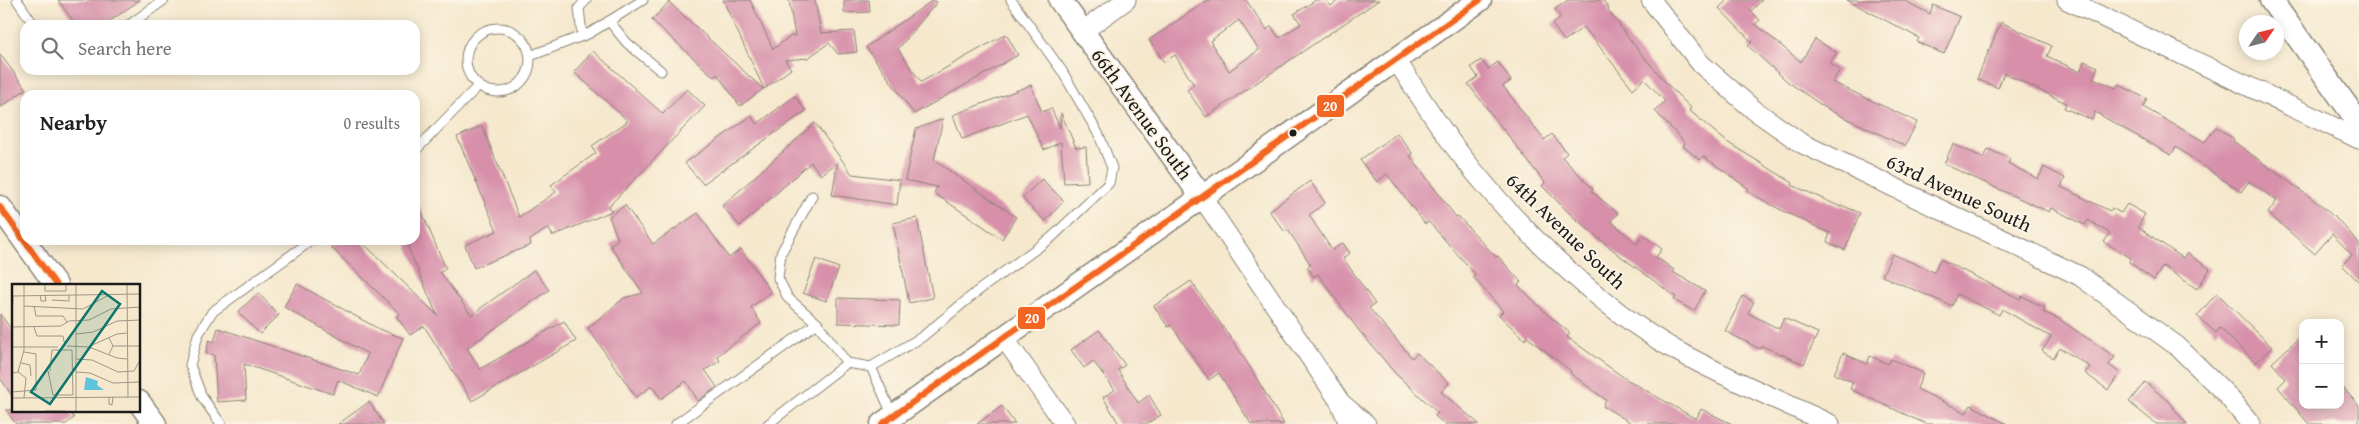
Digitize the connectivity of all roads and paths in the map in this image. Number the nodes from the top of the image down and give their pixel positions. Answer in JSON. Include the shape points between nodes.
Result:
{"nodes":[{"id":1,"x":17,"y":0,"type":"edge"},
{"id":2,"x":164,"y":0,"type":"edge"},
{"id":3,"x":586,"y":0,"type":"edge"},
{"id":4,"x":643,"y":0,"type":"edge"},
{"id":5,"x":1011,"y":0,"type":"edge"},
{"id":6,"x":1060,"y":0,"type":"edge"},
{"id":7,"x":1126,"y":0,"type":"edge"},
{"id":8,"x":1480,"y":0,"type":"edge"},
{"id":9,"x":1651,"y":0,"type":"edge"},
{"id":10,"x":2067,"y":0,"type":"edge"},
{"id":11,"x":2271,"y":0,"type":"edge"},
{"id":12,"x":31,"y":20,"type":"edge"},
{"id":13,"x":136,"y":20,"type":"edge"},
{"id":14,"x":609,"y":21,"type":"junction"},
{"id":15,"x":1082,"y":31,"type":"junction"},
{"id":16,"x":582,"y":36,"type":"junction"},
{"id":17,"x":530,"y":56,"type":"junction"},
{"id":18,"x":1396,"y":60,"type":"junction"},
{"id":19,"x":661,"y":71,"type":"dead end"},
{"id":20,"x":478,"y":86,"type":"junction"},
{"id":21,"x":2359,"y":123,"type":"edge"},
{"id":22,"x":2359,"y":139,"type":"edge"},
{"id":23,"x":420,"y":145,"type":"edge"},
{"id":24,"x":812,"y":196,"type":"dead end"},
{"id":25,"x":1202,"y":197,"type":"junction"},
{"id":26,"x":0,"y":207,"type":"edge"},
{"id":27,"x":20,"y":235,"type":"edge"},
{"id":28,"x":27,"y":245,"type":"edge"},
{"id":29,"x":305,"y":245,"type":"edge"},
{"id":30,"x":55,"y":284,"type":"edge"},
{"id":31,"x":817,"y":324,"type":"junction"},
{"id":32,"x":1004,"y":338,"type":"junction"},
{"id":33,"x":847,"y":363,"type":"junction"},
{"id":34,"x":871,"y":366,"type":"junction"},
{"id":35,"x":1340,"y":402,"type":"junction"},
{"id":36,"x":140,"y":403,"type":"edge"},
{"id":37,"x":888,"y":420,"type":"edge"},
{"id":38,"x":155,"y":424,"type":"edge"},
{"id":39,"x":221,"y":424,"type":"edge"},
{"id":40,"x":676,"y":424,"type":"edge"},
{"id":41,"x":768,"y":424,"type":"edge"},
{"id":42,"x":1065,"y":424,"type":"edge"},
{"id":43,"x":1349,"y":424,"type":"edge"},
{"id":44,"x":1366,"y":424,"type":"edge"},
{"id":45,"x":1830,"y":424,"type":"edge"},
{"id":46,"x":2251,"y":424,"type":"edge"}],
"edges":[{"from":1,"to":12,"type":"lane"},
{"from":2,"to":13,"type":"lane"},
{"from":3,"to":16,"type":"lane","via":[[579,8]]},
{"from":4,"to":14,"type":"lane"},
{"from":5,"to":34,"type":"lane","via":[[1062,72],[1099,135],[1112,168],[1109,183],[1051,238],[979,290],[922,337]]},
{"from":6,"to":15,"type":"street","name":"66th Avenue South"},
{"from":7,"to":15,"type":"street"},
{"from":8,"to":18,"type":"street"},
{"from":9,"to":46,"type":"street","name":"63rd Avenue South","via":[[1701,64],[1754,110],[1793,138],[2080,276],[2177,346],[2226,394]]},
{"from":10,"to":22,"type":"street"},
{"from":11,"to":21,"type":"street"},
{"from":14,"to":16,"type":"lane"},
{"from":14,"to":19,"type":"lane","via":[[627,43]]},
{"from":15,"to":25,"type":"street","name":"66th Avenue South"},
{"from":16,"to":17,"type":"lane"},
{"from":17,"to":20,"type":"lane","via":[[526,75],[514,88],[489,92]]},
{"from":17,"to":20,"type":"lane","via":[[526,44],[512,32],[493,28],[481,32],[472,40],[465,64]]},
{"from":18,"to":25,"type":"street"},
{"from":18,"to":45,"type":"street","name":"64th Avenue South","via":[[1458,150],[1510,210],[1562,263],[1616,310],[1676,350]]},
{"from":20,"to":23,"type":"lane"},
{"from":24,"to":31,"type":"lane","via":[[781,253],[778,278],[788,298]]},
{"from":25,"to":32,"type":"street"},
{"from":25,"to":35,"type":"street","name":"66th Avenue South"},
{"from":26,"to":27,"type":"street"},
{"from":28,"to":30,"type":"street"},
{"from":29,"to":39,"type":"lane","via":[[212,312],[198,334],[190,364],[202,397]]},
{"from":31,"to":33,"type":"lane"},
{"from":31,"to":40,"type":"lane"},
{"from":32,"to":37,"type":"street"},
{"from":32,"to":42,"type":"street"},
{"from":33,"to":34,"type":"lane"},
{"from":33,"to":41,"type":"lane"},
{"from":34,"to":37,"type":"lane"},
{"from":35,"to":43,"type":"street"},
{"from":35,"to":44,"type":"street"},
{"from":36,"to":38,"type":"street"}]}
